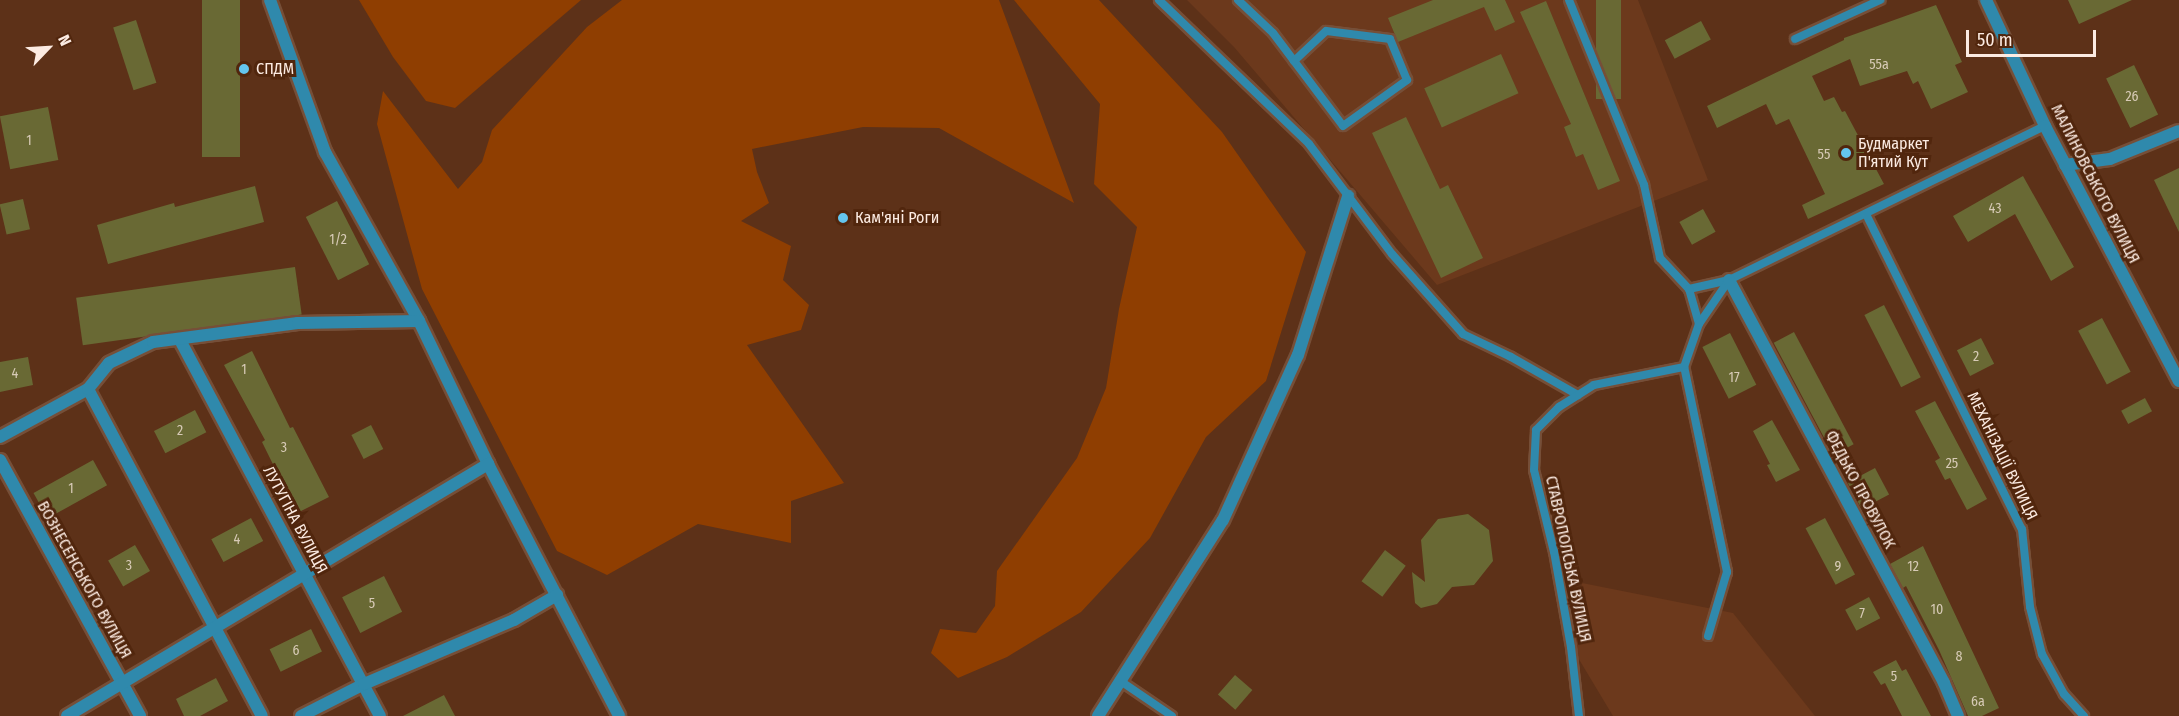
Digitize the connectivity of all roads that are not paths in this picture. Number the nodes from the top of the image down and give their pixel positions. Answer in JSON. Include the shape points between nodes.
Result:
{"nodes":[{"id":1,"x":270,"y":0,"type":"edge"},
{"id":2,"x":1159,"y":0,"type":"edge"},
{"id":3,"x":1238,"y":0,"type":"edge"},
{"id":4,"x":1569,"y":0,"type":"edge"},
{"id":5,"x":1880,"y":0,"type":"edge"},
{"id":6,"x":1986,"y":0,"type":"edge"},
{"id":7,"x":1796,"y":39,"type":"dead end"},
{"id":8,"x":1294,"y":61,"type":"junction"},
{"id":9,"x":2044,"y":126,"type":"junction"},
{"id":10,"x":2179,"y":131,"type":"edge"},
{"id":11,"x":2065,"y":165,"type":"junction"},
{"id":12,"x":1348,"y":196,"type":"junction"},
{"id":13,"x":1866,"y":214,"type":"junction"},
{"id":14,"x":1729,"y":280,"type":"junction"},
{"id":15,"x":1689,"y":289,"type":"junction"},
{"id":16,"x":418,"y":321,"type":"junction"},
{"id":17,"x":1699,"y":324,"type":"junction"},
{"id":18,"x":180,"y":340,"type":"junction"},
{"id":19,"x":1684,"y":367,"type":"junction"},
{"id":20,"x":2179,"y":381,"type":"edge"},
{"id":21,"x":88,"y":388,"type":"junction"},
{"id":22,"x":1578,"y":395,"type":"junction"},
{"id":23,"x":0,"y":437,"type":"edge"},
{"id":24,"x":0,"y":460,"type":"edge"},
{"id":25,"x":488,"y":465,"type":"junction"},
{"id":26,"x":305,"y":573,"type":"junction"},
{"id":27,"x":557,"y":595,"type":"junction"},
{"id":28,"x":215,"y":629,"type":"junction"},
{"id":29,"x":1708,"y":636,"type":"dead end"},
{"id":30,"x":1119,"y":680,"type":"junction"},
{"id":31,"x":122,"y":684,"type":"junction"},
{"id":32,"x":364,"y":684,"type":"junction"},
{"id":33,"x":67,"y":716,"type":"edge"},
{"id":34,"x":140,"y":716,"type":"edge"},
{"id":35,"x":262,"y":716,"type":"edge"},
{"id":36,"x":301,"y":716,"type":"edge"},
{"id":37,"x":380,"y":716,"type":"edge"},
{"id":38,"x":619,"y":716,"type":"edge"},
{"id":39,"x":1098,"y":716,"type":"edge"},
{"id":40,"x":1172,"y":716,"type":"edge"},
{"id":41,"x":1579,"y":716,"type":"edge"},
{"id":42,"x":1958,"y":716,"type":"edge"},
{"id":43,"x":2084,"y":716,"type":"edge"}],
"edges":[{"from":1,"to":16,"type":"street","via":[[325,152]]},
{"from":2,"to":12,"type":"lane","via":[[1309,144]]},
{"from":3,"to":8,"type":"lane","via":[[1273,33]]},
{"from":4,"to":15,"type":"lane","via":[[1644,185],[1660,258]]},
{"from":5,"to":7,"type":"lane"},
{"from":6,"to":9,"type":"street","name":"МАЛИНОВСЬКОГО ВУЛИЦЯ"},
{"from":8,"to":8,"type":"lane","via":[[1343,126],[1407,80],[1390,39],[1326,31]]},
{"from":9,"to":11,"type":"street","name":"МАЛИНОВСЬКОГО ВУЛИЦЯ"},
{"from":9,"to":13,"type":"lane"},
{"from":10,"to":11,"type":"street","via":[[2110,159]]},
{"from":11,"to":20,"type":"street","name":"МАЛИНОВСЬКОГО ВУЛИЦЯ"},
{"from":12,"to":22,"type":"lane","via":[[1392,254],[1464,334]]},
{"from":12,"to":30,"type":"street","via":[[1298,355],[1222,520]]},
{"from":13,"to":14,"type":"lane"},
{"from":13,"to":43,"type":"lane","name":"МЕХАНІЗАЦІЇ ВУЛИЦЯ","via":[[2022,530],[2030,607],[2042,654],[2064,694]]},
{"from":14,"to":15,"type":"lane"},
{"from":14,"to":17,"type":"lane"},
{"from":14,"to":42,"type":"street","name":"ФЕДЬКО ПРОВУЛОК"},
{"from":15,"to":17,"type":"lane"},
{"from":16,"to":18,"type":"street","via":[[298,323]]},
{"from":16,"to":25,"type":"street"},
{"from":17,"to":19,"type":"lane"},
{"from":18,"to":21,"type":"street","via":[[153,342],[109,363]]},
{"from":18,"to":26,"type":"street","name":"ЛУТУГІНА ВУЛИЦЯ"},
{"from":19,"to":22,"type":"lane","name":"СТАВРОПОЛСЬКА ВУЛИЦЯ","via":[[1594,385]]},
{"from":19,"to":29,"type":"lane","via":[[1727,572]]},
{"from":21,"to":23,"type":"street"},
{"from":21,"to":28,"type":"street"},
{"from":22,"to":41,"type":"lane","name":"СТАВРОПОЛСЬКА ВУЛИЦЯ","via":[[1536,430],[1534,470],[1554,552]]},
{"from":24,"to":31,"type":"street","name":"ВОЗНЕСЕНСЬКОГО ВУЛИЦЯ"},
{"from":25,"to":26,"type":"street"},
{"from":25,"to":27,"type":"street"},
{"from":26,"to":28,"type":"street"},
{"from":26,"to":32,"type":"street","name":"ЛУТУГІНА ВУЛИЦЯ"},
{"from":27,"to":32,"type":"street","via":[[514,620]]},
{"from":27,"to":38,"type":"street"},
{"from":28,"to":31,"type":"street"},
{"from":28,"to":35,"type":"street"},
{"from":30,"to":39,"type":"street"},
{"from":30,"to":40,"type":"lane"},
{"from":31,"to":33,"type":"street"},
{"from":31,"to":34,"type":"street","name":"ВОЗНЕСЕНСЬКОГО ВУЛИЦЯ"},
{"from":32,"to":36,"type":"street"},
{"from":32,"to":37,"type":"street","name":"ЛУТУГІНА ВУЛИЦЯ"}]}
